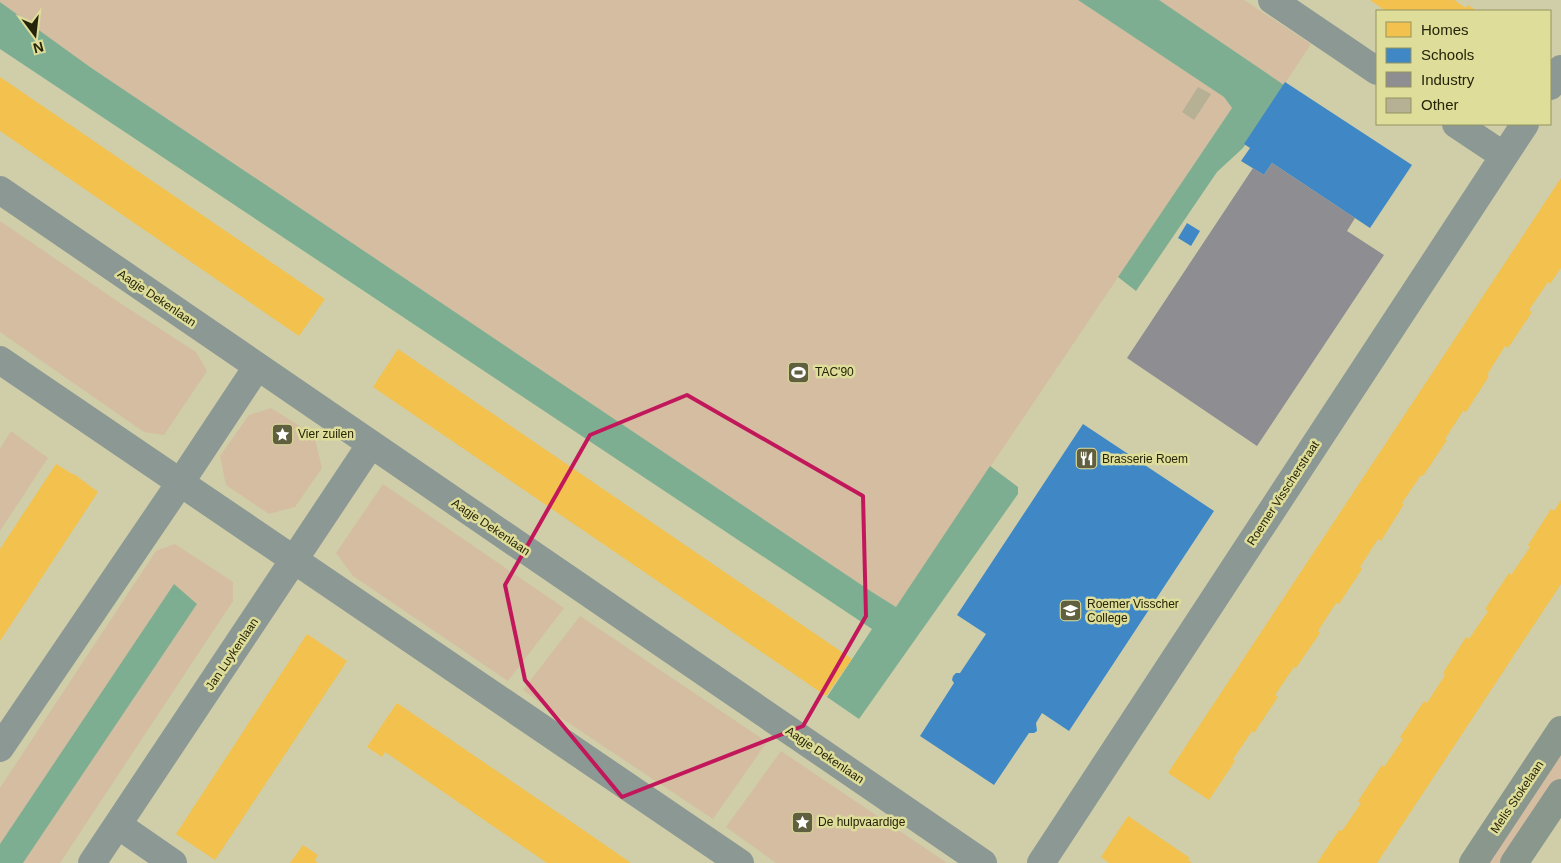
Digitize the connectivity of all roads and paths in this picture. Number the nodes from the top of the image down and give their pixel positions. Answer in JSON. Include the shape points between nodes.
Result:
{"nodes":[{"id":1,"x":1272,"y":0,"type":"edge"},
{"id":2,"x":1376,"y":69,"type":"edge"},
{"id":3,"x":1561,"y":69,"type":"edge"},
{"id":4,"x":1551,"y":84,"type":"edge"},
{"id":5,"x":1458,"y":125,"type":"edge"},
{"id":6,"x":1524,"y":125,"type":"edge"},
{"id":7,"x":1504,"y":156,"type":"junction"},
{"id":8,"x":0,"y":190,"type":"edge"},
{"id":9,"x":0,"y":360,"type":"edge"},
{"id":10,"x":257,"y":367,"type":"junction"},
{"id":11,"x":371,"y":444,"type":"junction"},
{"id":12,"x":180,"y":483,"type":"junction"},
{"id":13,"x":294,"y":560,"type":"junction"},
{"id":14,"x":1561,"y":730,"type":"edge"},
{"id":15,"x":4,"y":733,"type":"edge"},
{"id":16,"x":1561,"y":793,"type":"edge"},
{"id":17,"x":118,"y":825,"type":"junction"},
{"id":18,"x":92,"y":863,"type":"edge"},
{"id":19,"x":173,"y":863,"type":"edge"},
{"id":20,"x":740,"y":863,"type":"edge"},
{"id":21,"x":982,"y":863,"type":"edge"},
{"id":22,"x":1041,"y":863,"type":"edge"},
{"id":23,"x":1473,"y":863,"type":"edge"},
{"id":24,"x":1514,"y":863,"type":"edge"}],
"edges":[{"from":1,"to":2,"type":"street"},
{"from":3,"to":4,"type":"street"},
{"from":5,"to":7,"type":"street"},
{"from":6,"to":7,"type":"street","name":"Roemer Visscherstraat"},
{"from":7,"to":22,"type":"street","name":"Roemer Visscherstraat"},
{"from":8,"to":10,"type":"street","name":"Aagje Dekenlaan"},
{"from":9,"to":12,"type":"street"},
{"from":10,"to":11,"type":"street","name":"Aagje Dekenlaan"},
{"from":10,"to":12,"type":"street"},
{"from":11,"to":13,"type":"street","name":"Jan Luykenlaan"},
{"from":11,"to":21,"type":"street","name":"Aagje Dekenlaan"},
{"from":12,"to":13,"type":"street"},
{"from":12,"to":15,"type":"street"},
{"from":13,"to":17,"type":"street","name":"Jan Luykenlaan"},
{"from":13,"to":20,"type":"street"},
{"from":14,"to":23,"type":"street","name":"Melis Stokelaan"},
{"from":16,"to":24,"type":"street"},
{"from":17,"to":18,"type":"street","name":"Jan Luykenlaan"},
{"from":17,"to":19,"type":"street"}]}
